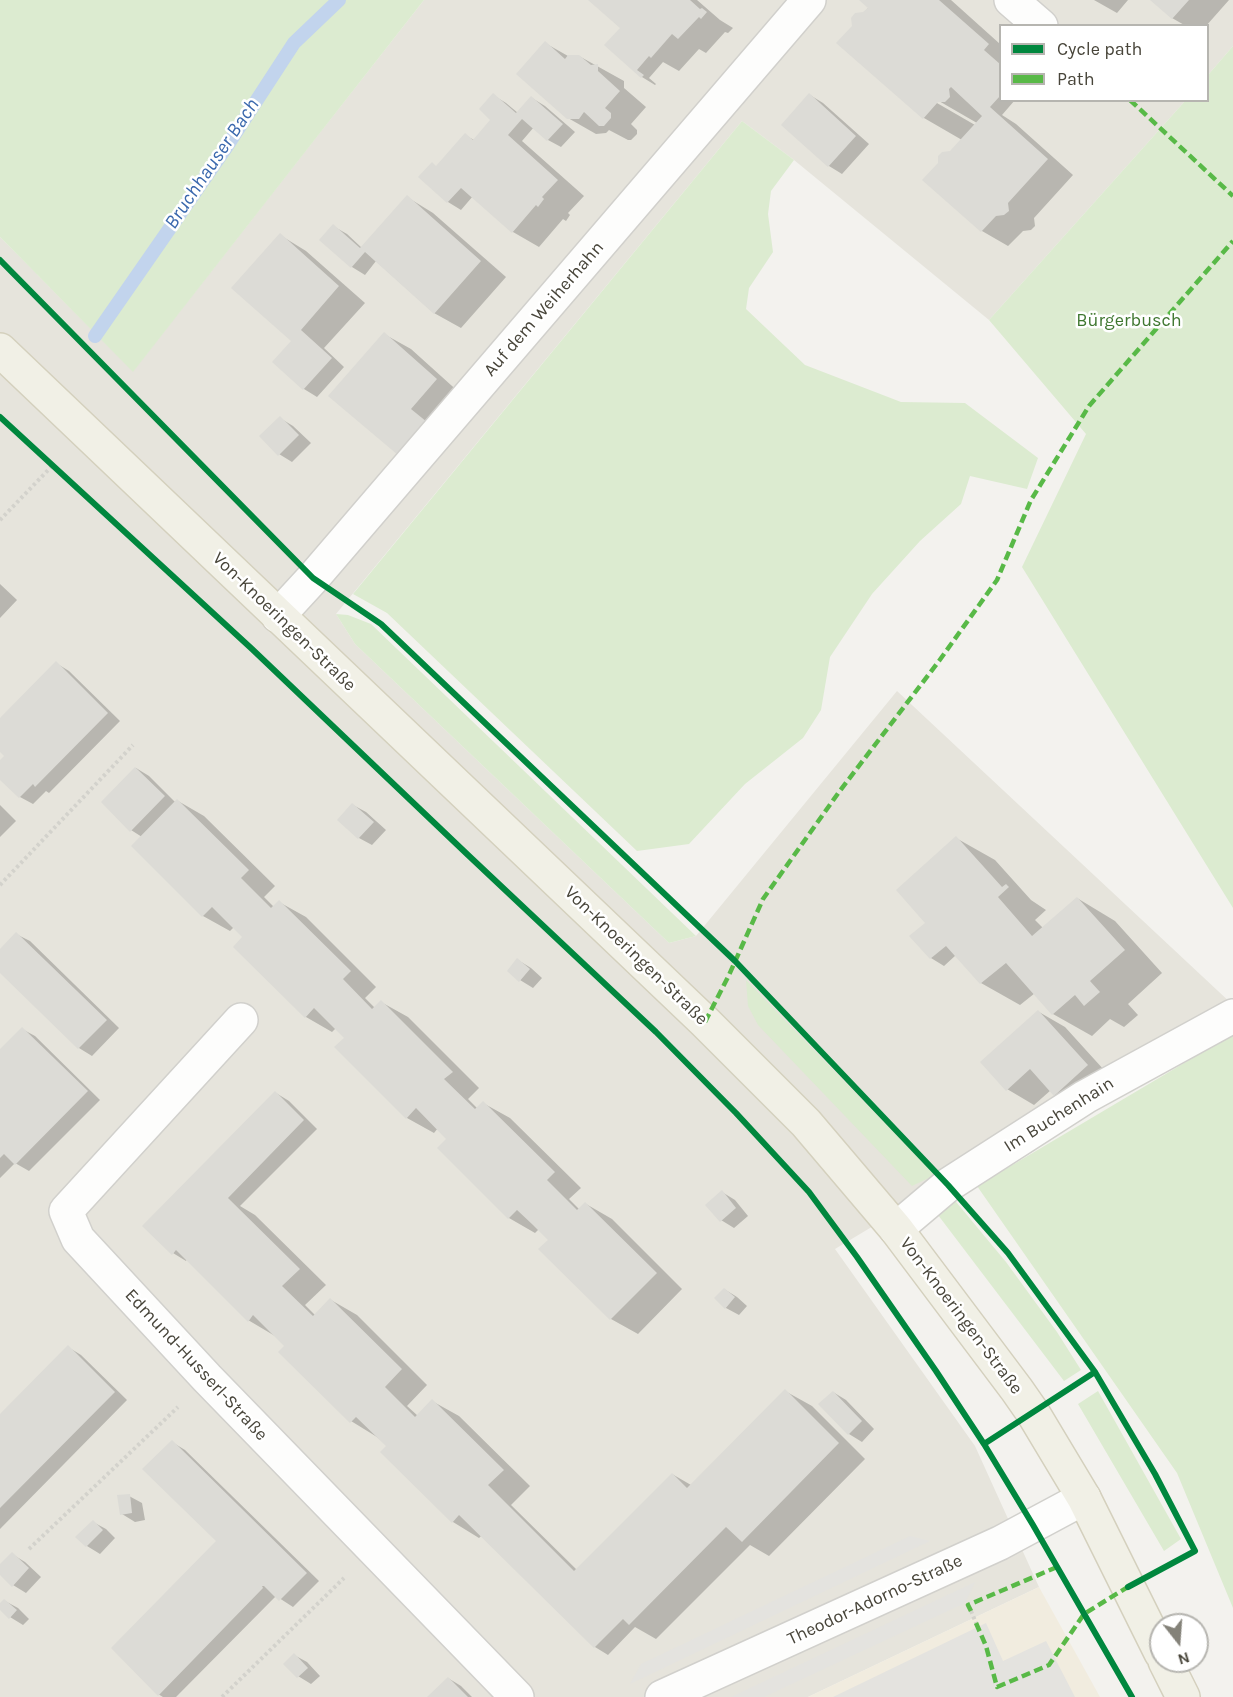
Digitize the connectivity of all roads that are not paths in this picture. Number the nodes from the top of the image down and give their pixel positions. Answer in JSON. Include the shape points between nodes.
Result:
{"nodes":[{"id":1,"x":809,"y":0,"type":"edge"},
{"id":2,"x":1011,"y":0,"type":"edge"},
{"id":3,"x":1039,"y":24,"type":"edge"},
{"id":4,"x":0,"y":350,"type":"edge"},
{"id":5,"x":278,"y":616,"type":"junction"},
{"id":6,"x":1233,"y":1016,"type":"edge"},
{"id":7,"x":241,"y":1020,"type":"dead end"},
{"id":8,"x":896,"y":1228,"type":"junction"},
{"id":9,"x":1084,"y":1498,"type":"junction"},
{"id":10,"x":1149,"y":1629,"type":"edge"},
{"id":11,"x":1171,"y":1673,"type":"edge"},
{"id":12,"x":517,"y":1697,"type":"edge"},
{"id":13,"x":662,"y":1697,"type":"edge"},
{"id":14,"x":1183,"y":1697,"type":"edge"}],
"edges":[{"from":1,"to":5,"type":"street","name":"Auf dem Weiherhahn"},
{"from":2,"to":3,"type":"street"},
{"from":4,"to":5,"type":"main road","name":"Von-Knoeringen-Straße"},
{"from":5,"to":8,"type":"main road","name":"Von-Knoeringen-Straße","via":[[705,1022],[806,1123]]},
{"from":6,"to":8,"type":"street","name":"Im Buchenhain","via":[[1075,1103],[948,1185]]},
{"from":7,"to":12,"type":"street","name":"Edmund-Husserl-Straße","via":[[66,1211],[78,1239],[207,1378]]},
{"from":8,"to":9,"type":"main road","name":"Von-Knoeringen-Straße","via":[[1033,1413]]},
{"from":9,"to":10,"type":"main road","name":"Von-Knoeringen-Straße"},
{"from":9,"to":13,"type":"street","name":"Theodor-Adorno-Straße","via":[[1000,1543]]},
{"from":11,"to":14,"type":"main road"}]}
